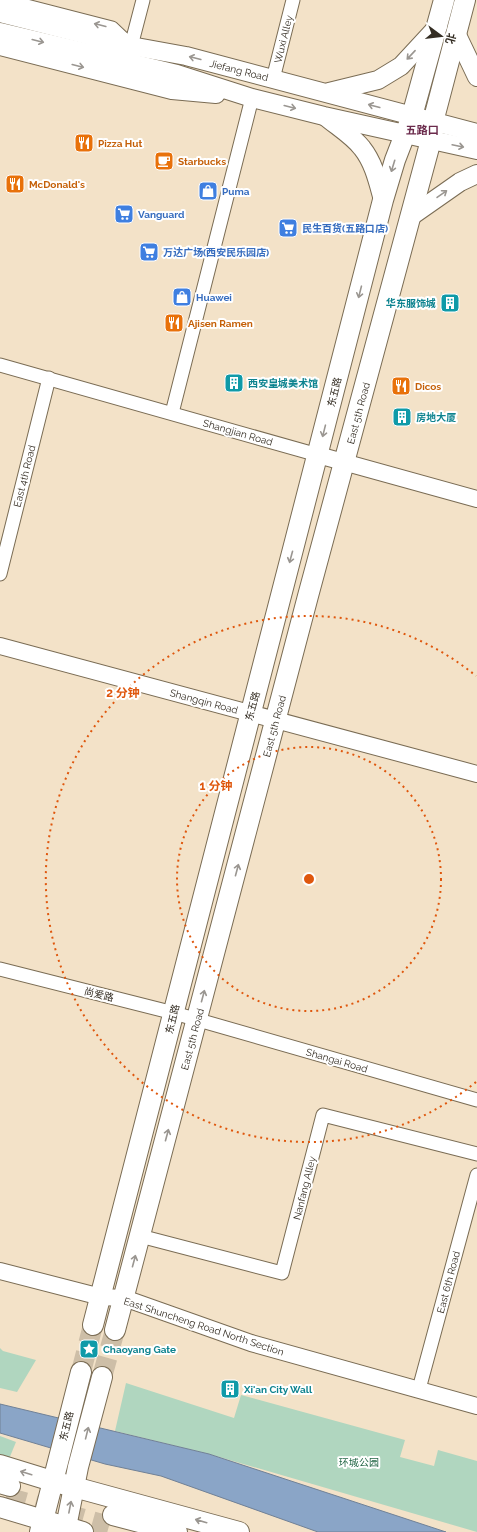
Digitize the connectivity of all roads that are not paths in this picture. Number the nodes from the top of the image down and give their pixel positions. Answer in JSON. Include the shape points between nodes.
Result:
{"nodes":[{"id":1,"x":4,"y":0,"type":"edge"},
{"id":2,"x":143,"y":0,"type":"edge"},
{"id":3,"x":293,"y":0,"type":"edge"},
{"id":4,"x":444,"y":0,"type":"edge"},
{"id":5,"x":465,"y":0,"type":"edge"},
{"id":6,"x":0,"y":13,"type":"edge"},
{"id":7,"x":438,"y":26,"type":"junction"},
{"id":8,"x":0,"y":32,"type":"edge"},
{"id":9,"x":456,"y":33,"type":"junction"},
{"id":10,"x":0,"y":46,"type":"edge"},
{"id":11,"x":131,"y":46,"type":"junction"},
{"id":12,"x":90,"y":53,"type":"junction"},
{"id":13,"x":104,"y":73,"type":"junction"},
{"id":14,"x":477,"y":77,"type":"edge"},
{"id":15,"x":274,"y":79,"type":"junction"},
{"id":16,"x":326,"y":93,"type":"junction"},
{"id":17,"x":252,"y":98,"type":"junction"},
{"id":18,"x":324,"y":116,"type":"junction"},
{"id":19,"x":409,"y":125,"type":"junction"},
{"id":20,"x":432,"y":131,"type":"junction"},
{"id":21,"x":477,"y":133,"type":"edge"},
{"id":22,"x":477,"y":150,"type":"edge"},
{"id":23,"x":477,"y":174,"type":"edge"},
{"id":24,"x":383,"y":200,"type":"junction"},
{"id":25,"x":410,"y":217,"type":"junction"},
{"id":26,"x":0,"y":364,"type":"edge"},
{"id":27,"x":49,"y":378,"type":"junction"},
{"id":28,"x":172,"y":413,"type":"junction"},
{"id":29,"x":318,"y":455,"type":"junction"},
{"id":30,"x":346,"y":462,"type":"junction"},
{"id":31,"x":477,"y":499,"type":"edge"},
{"id":32,"x":0,"y":574,"type":"edge"},
{"id":33,"x":0,"y":646,"type":"edge"},
{"id":34,"x":250,"y":713,"type":"junction"},
{"id":35,"x":276,"y":720,"type":"junction"},
{"id":36,"x":477,"y":774,"type":"edge"},
{"id":37,"x":0,"y":968,"type":"edge"},
{"id":38,"x":174,"y":1013,"type":"junction"},
{"id":39,"x":197,"y":1020,"type":"junction"},
{"id":40,"x":477,"y":1100,"type":"edge"},
{"id":41,"x":477,"y":1154,"type":"edge"},
{"id":42,"x":477,"y":1175,"type":"edge"},
{"id":43,"x":140,"y":1236,"type":"junction"},
{"id":44,"x":0,"y":1271,"type":"edge"},
{"id":45,"x":101,"y":1297,"type":"junction"},
{"id":46,"x":124,"y":1298,"type":"junction"},
{"id":47,"x":93,"y":1325,"type":"tunnel mouth"},
{"id":48,"x":115,"y":1330,"type":"tunnel mouth"},
{"id":49,"x":80,"y":1372,"type":"tunnel mouth"},
{"id":50,"x":102,"y":1377,"type":"tunnel mouth"},
{"id":51,"x":419,"y":1389,"type":"junction"},
{"id":52,"x":477,"y":1406,"type":"edge"},
{"id":53,"x":0,"y":1465,"type":"edge"},
{"id":54,"x":76,"y":1477,"type":"junction"},
{"id":55,"x":52,"y":1481,"type":"junction"},
{"id":56,"x":3,"y":1493,"type":"edge"},
{"id":57,"x":42,"y":1526,"type":"edge"},
{"id":58,"x":72,"y":1530,"type":"edge"},
{"id":59,"x":130,"y":1532,"type":"edge"},
{"id":60,"x":177,"y":1532,"type":"edge"},
{"id":61,"x":239,"y":1532,"type":"edge"}],
"edges":[{"from":11,"to":1,"type":"street","one_way":true,"via":[[112,28]]},
{"from":2,"to":11,"type":"street"},
{"from":3,"to":15,"type":"street","name":"Wuxi Alley"},
{"from":4,"to":7,"type":"main road","name":"东五路"},
{"from":5,"to":9,"type":"main road","name":"East 5th Road"},
{"from":6,"to":11,"type":"main road","name":"Jiefang Road"},
{"from":7,"to":16,"type":"main road","one_way":true,"via":[[401,66],[378,80]]},
{"from":7,"to":19,"type":"main road","name":"东五路"},
{"from":8,"to":12,"type":"main road","name":"Jiefang Road","one_way":true},
{"from":9,"to":14,"type":"main road"},
{"from":9,"to":20,"type":"main road","name":"East 5th Road"},
{"from":10,"to":13,"type":"main road","one_way":true},
{"from":15,"to":11,"type":"main road","name":"Jiefang Road","one_way":true,"via":[[186,56]]},
{"from":12,"to":13,"type":"main road"},
{"from":12,"to":17,"type":"main road","name":"Jiefang Road","via":[[177,74]]},
{"from":13,"to":17,"type":"main road","via":[[172,90]]},
{"from":15,"to":16,"type":"main road","name":"Jiefang Road"},
{"from":19,"to":16,"type":"main road","name":"Jiefang Road","one_way":true},
{"from":17,"to":18,"type":"main road","name":"Jiefang Road","one_way":true},
{"from":17,"to":28,"type":"street"},
{"from":18,"to":19,"type":"main road","name":"Jiefang Road"},
{"from":18,"to":24,"type":"main road","via":[[367,154],[373,165]]},
{"from":19,"to":20,"type":"main road","name":"Jiefang Road"},
{"from":19,"to":24,"type":"main road","name":"东五路","one_way":true},
{"from":20,"to":21,"type":"main road","name":"Jiefang Road"},
{"from":20,"to":22,"type":"main road","name":"Jiefang Road","one_way":true},
{"from":20,"to":25,"type":"main road","name":"East 5th Road"},
{"from":25,"to":23,"type":"main road","one_way":true,"via":[[460,182]]},
{"from":24,"to":29,"type":"main road","name":"东五路","one_way":true},
{"from":25,"to":30,"type":"main road","name":"East 5th Road"},
{"from":26,"to":27,"type":"street","name":"Shangjian Road"},
{"from":27,"to":28,"type":"street","name":"Shangjian Road"},
{"from":27,"to":32,"type":"street","name":"East 4th Road"},
{"from":28,"to":29,"type":"street","name":"Shangjian Road"},
{"from":29,"to":30,"type":"street","name":"Shangjian Road"},
{"from":29,"to":34,"type":"main road","name":"东五路","one_way":true},
{"from":30,"to":31,"type":"street","name":"Shangjian Road"},
{"from":30,"to":35,"type":"main road","name":"East 5th Road"},
{"from":33,"to":34,"type":"street","name":"Shangqin Road"},
{"from":34,"to":35,"type":"street","name":"Shangqin Road"},
{"from":34,"to":38,"type":"main road","name":"东五路"},
{"from":35,"to":36,"type":"street","name":"Shangqin Road"},
{"from":39,"to":35,"type":"main road","name":"East 5th Road","one_way":true},
{"from":37,"to":38,"type":"street","name":"尚爱路"},
{"from":38,"to":39,"type":"street","name":"尚爱路"},
{"from":38,"to":45,"type":"main road","name":"东五路"},
{"from":39,"to":40,"type":"street","name":"Shangai Road"},
{"from":43,"to":39,"type":"main road","name":"East 5th Road","one_way":true},
{"from":41,"to":43,"type":"street","name":"Nanfang Alley","via":[[323,1115],[282,1274]]},
{"from":42,"to":51,"type":"street","name":"East 6th Road"},
{"from":46,"to":43,"type":"main road","name":"East 5th Road","one_way":true},
{"from":44,"to":45,"type":"street","name":"East Shuncheng Road North Section"},
{"from":45,"to":46,"type":"street","name":"East Shuncheng Road North Section"},
{"from":45,"to":47,"type":"main road"},
{"from":46,"to":48,"type":"main road","name":"East 5th Road"},
{"from":46,"to":51,"type":"street","name":"East Shuncheng Road North Section","via":[[252,1343]]},
{"from":49,"to":55,"type":"main road","name":"东五路"},
{"from":54,"to":50,"type":"main road","one_way":true},
{"from":51,"to":52,"type":"street","name":"East Shuncheng Road North Section"},
{"from":55,"to":53,"type":"main road","one_way":true},
{"from":54,"to":55,"type":"main road"},
{"from":58,"to":54,"type":"main road","one_way":true},
{"from":61,"to":54,"type":"main road","one_way":true},
{"from":55,"to":57,"type":"main road","name":"东五路"},
{"from":56,"to":57,"type":"main road"},
{"from":57,"to":58,"type":"main road"},
{"from":59,"to":60,"type":"main road","via":[[111,1521]]}]}
